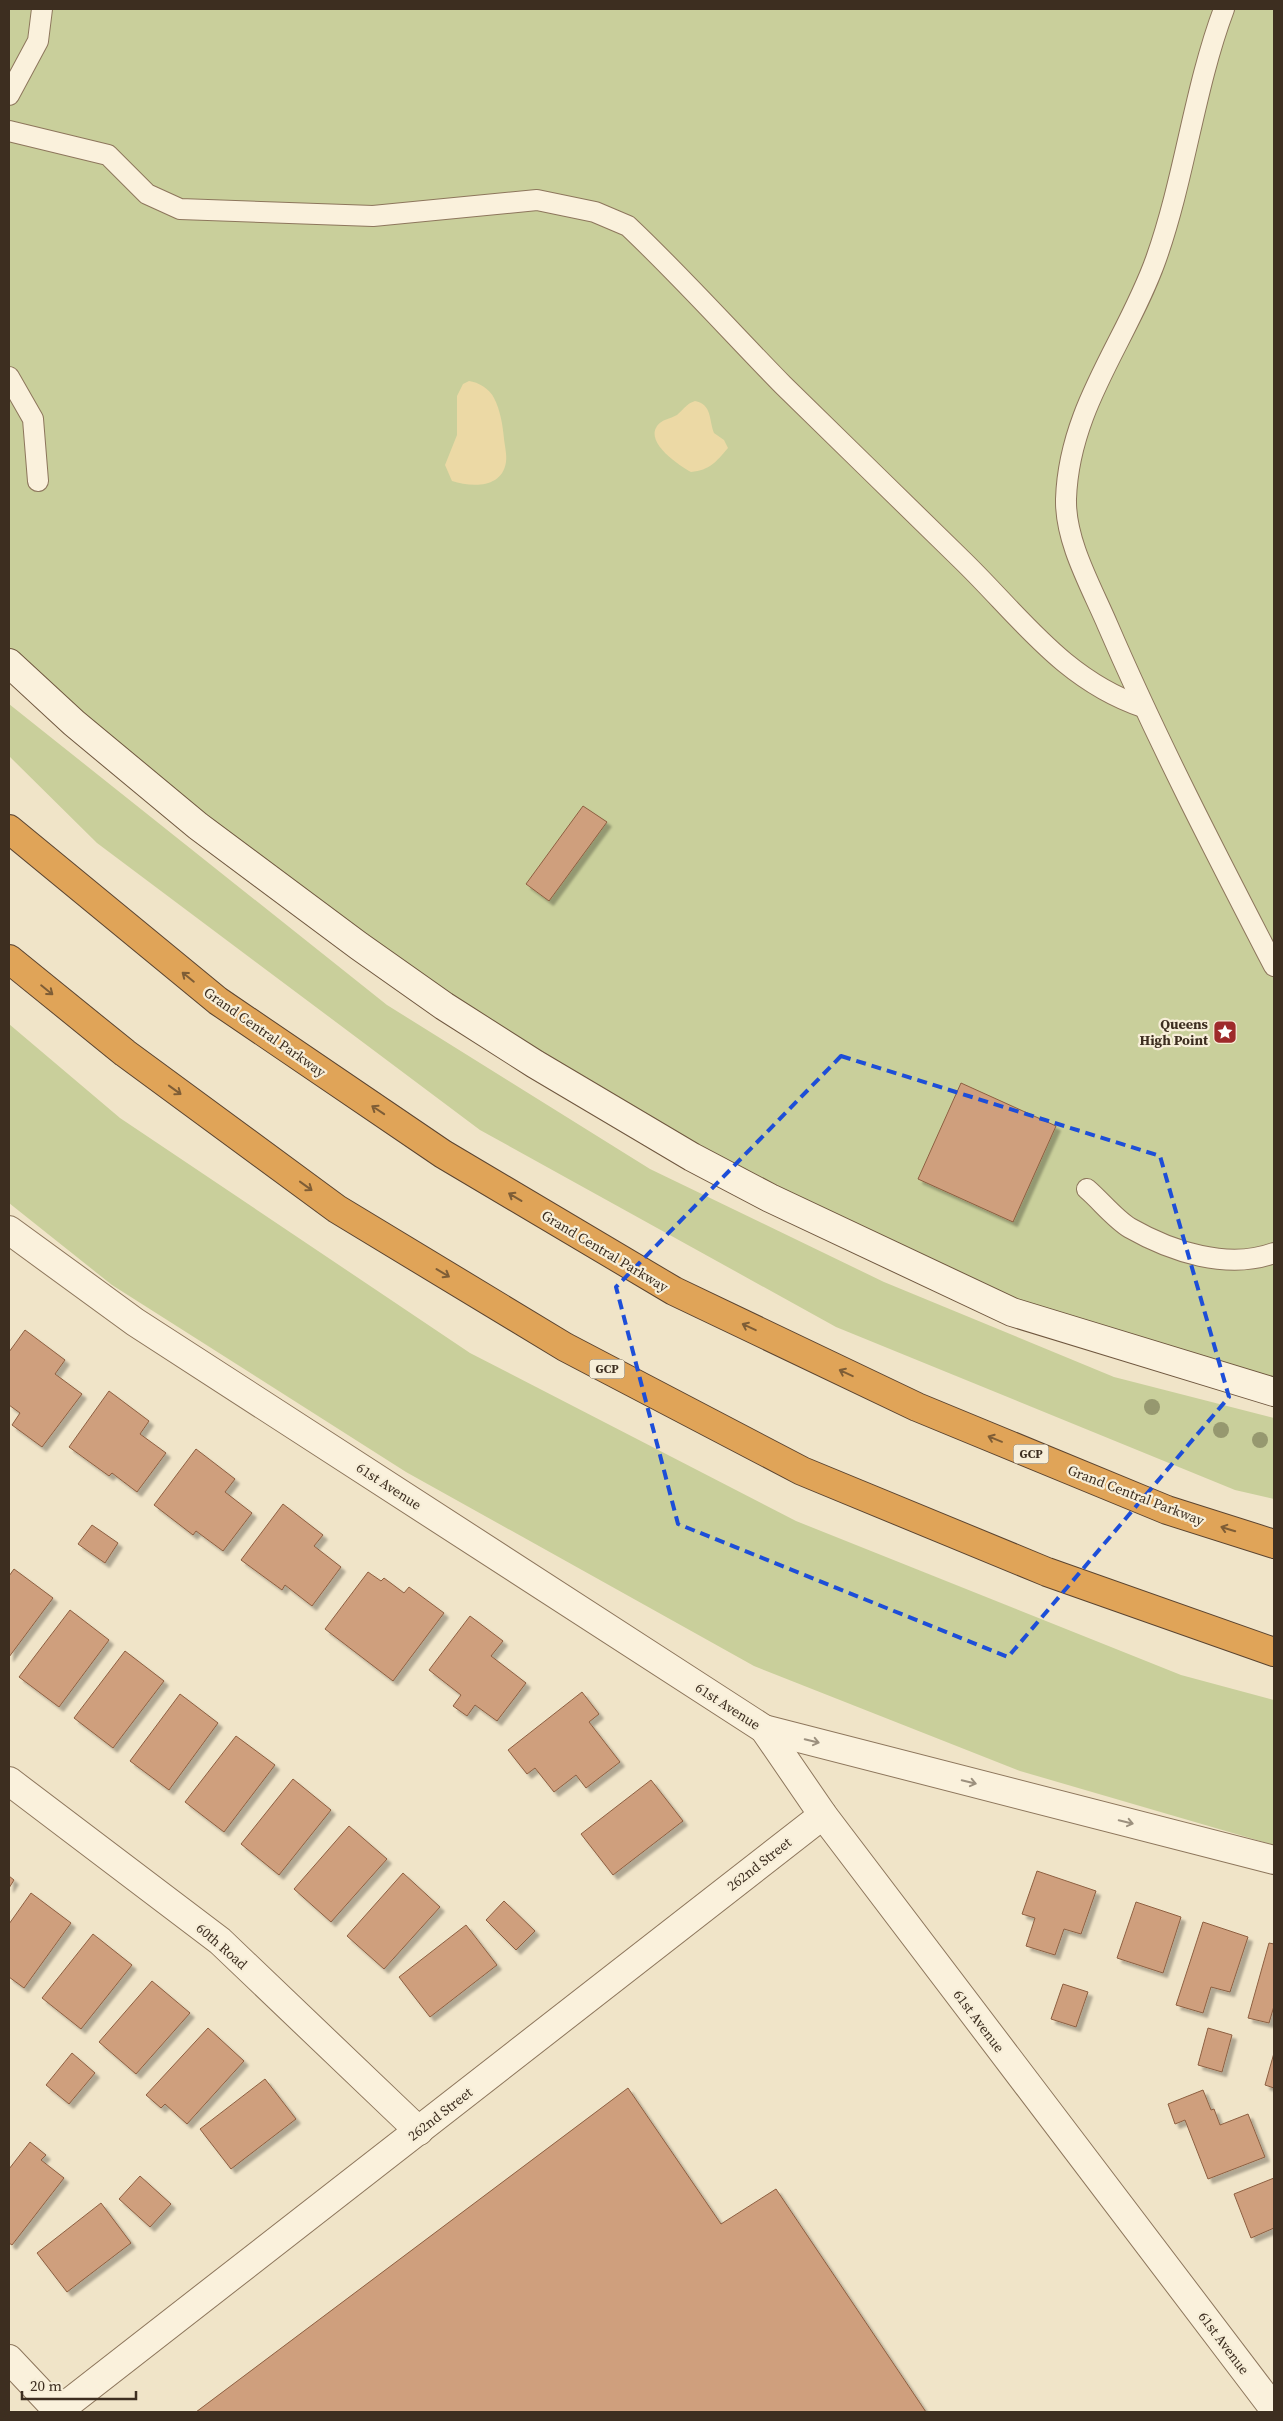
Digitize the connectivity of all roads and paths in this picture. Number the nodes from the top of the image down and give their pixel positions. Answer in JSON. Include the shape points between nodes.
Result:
{"nodes":[{"id":1,"x":42,"y":9,"type":"edge"},
{"id":2,"x":1224,"y":9,"type":"edge"},
{"id":3,"x":9,"y":95,"type":"edge"},
{"id":4,"x":9,"y":132,"type":"edge"},
{"id":5,"x":9,"y":377,"type":"edge"},
{"id":6,"x":38,"y":481,"type":"dead end"},
{"id":7,"x":9,"y":663,"type":"edge"},
{"id":8,"x":1143,"y":707,"type":"junction"},
{"id":9,"x":9,"y":829,"type":"edge"},
{"id":10,"x":9,"y":959,"type":"edge"},
{"id":11,"x":1274,"y":966,"type":"edge"},
{"id":12,"x":1087,"y":1189,"type":"dead end"},
{"id":13,"x":9,"y":1230,"type":"edge"},
{"id":14,"x":1274,"y":1253,"type":"edge"},
{"id":15,"x":1274,"y":1392,"type":"edge"},
{"id":16,"x":1274,"y":1544,"type":"edge"},
{"id":17,"x":1274,"y":1652,"type":"edge"},
{"id":18,"x":764,"y":1729,"type":"junction"},
{"id":19,"x":9,"y":1781,"type":"edge"},
{"id":20,"x":823,"y":1815,"type":"junction"},
{"id":21,"x":1274,"y":1860,"type":"edge"},
{"id":22,"x":419,"y":2130,"type":"junction"},
{"id":23,"x":9,"y":2359,"type":"edge"},
{"id":24,"x":1274,"y":2409,"type":"edge"},
{"id":25,"x":59,"y":2412,"type":"edge"}],
"edges":[{"from":1,"to":3,"type":"lane","via":[[38,41]]},
{"from":2,"to":8,"type":"lane","via":[[1211,45],[1157,258],[1136,308],[1104,366],[1075,435],[1066,501],[1074,548]]},
{"from":4,"to":8,"type":"lane","via":[[108,155],[147,194],[180,209],[373,216],[537,200],[596,212],[628,226],[1039,640],[1073,670],[1110,695]]},
{"from":5,"to":6,"type":"lane","via":[[33,418]]},
{"from":7,"to":15,"type":"street","via":[[74,723],[198,826],[359,946],[444,1006],[535,1064],[692,1157],[770,1198],[1012,1312]]},
{"from":8,"to":11,"type":"lane"},
{"from":16,"to":9,"type":"highway","name":"Grand Central Parkway","number":"GCP","one_way":true,"via":[[1167,1510],[926,1411],[674,1291],[443,1154],[218,1001]]},
{"from":10,"to":17,"type":"highway","number":"GCP","one_way":true,"via":[[125,1053],[337,1208],[564,1347],[802,1471],[1047,1572]]},
{"from":12,"to":14,"type":"lane","via":[[1129,1227],[1185,1252],[1221,1260],[1257,1259]]},
{"from":13,"to":18,"type":"street","name":"61st Avenue","via":[[135,1322]]},
{"from":18,"to":20,"type":"street","name":"61st Avenue"},
{"from":18,"to":21,"type":"street","one_way":true},
{"from":19,"to":22,"type":"street","name":"60th Road","via":[[220,1941]]},
{"from":20,"to":22,"type":"street","name":"262nd Street"},
{"from":20,"to":24,"type":"street","name":"61st Avenue"},
{"from":22,"to":25,"type":"street","name":"262nd Street"},
{"from":23,"to":25,"type":"street"}]}
